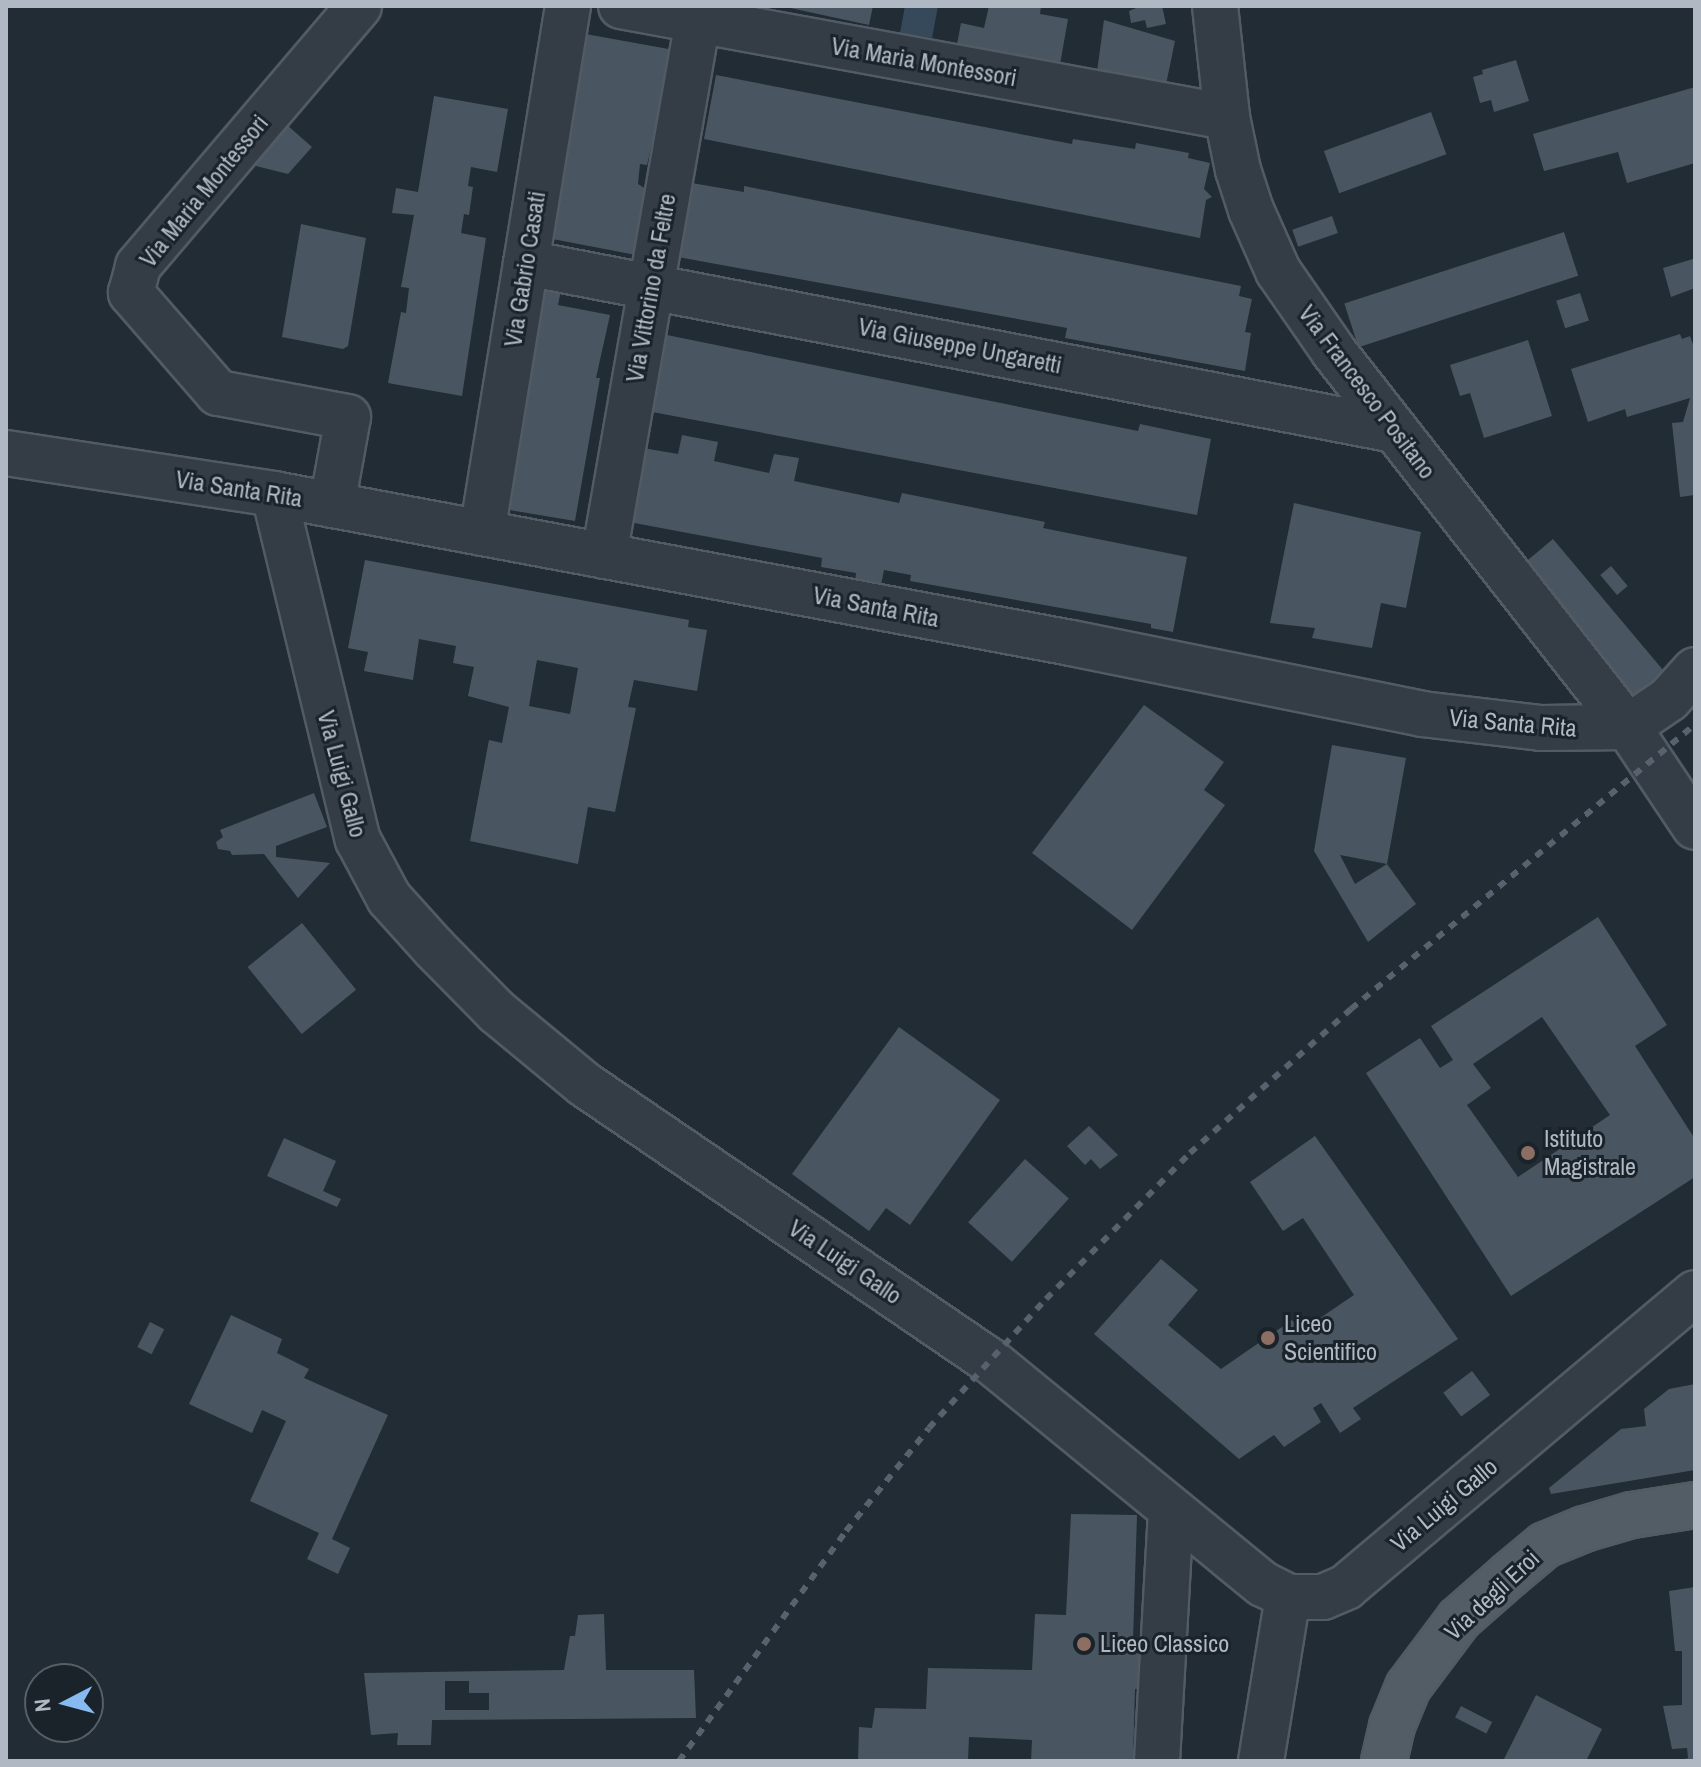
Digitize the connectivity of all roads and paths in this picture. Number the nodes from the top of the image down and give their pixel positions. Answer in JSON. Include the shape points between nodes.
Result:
{"nodes":[{"id":1,"x":359,"y":6,"type":"edge"},
{"id":2,"x":568,"y":6,"type":"edge"},
{"id":3,"x":621,"y":6,"type":"edge"},
{"id":4,"x":1215,"y":6,"type":"edge"},
{"id":5,"x":698,"y":20,"type":"junction"},
{"id":6,"x":1227,"y":117,"type":"junction"},
{"id":7,"x":526,"y":263,"type":"junction"},
{"id":8,"x":652,"y":287,"type":"junction"},
{"id":9,"x":1394,"y":430,"type":"junction"},
{"id":10,"x":6,"y":453,"type":"edge"},
{"id":11,"x":274,"y":494,"type":"junction"},
{"id":12,"x":332,"y":505,"type":"junction"},
{"id":13,"x":482,"y":533,"type":"junction"},
{"id":14,"x":604,"y":556,"type":"junction"},
{"id":15,"x":1695,"y":670,"type":"edge"},
{"id":16,"x":1628,"y":727,"type":"junction"},
{"id":17,"x":1695,"y":827,"type":"edge"},
{"id":18,"x":1695,"y":1293,"type":"edge"},
{"id":19,"x":1648,"y":1336,"type":"junction"},
{"id":20,"x":1695,"y":1337,"type":"edge"},
{"id":21,"x":1695,"y":1505,"type":"edge"},
{"id":22,"x":1171,"y":1511,"type":"junction"},
{"id":23,"x":1288,"y":1597,"type":"junction"},
{"id":24,"x":1157,"y":1761,"type":"edge"},
{"id":25,"x":1261,"y":1761,"type":"edge"},
{"id":26,"x":1384,"y":1761,"type":"edge"}],
"edges":[{"from":1,"to":12,"type":"street","name":"Via Maria Montessori","via":[[138,266],[131,293],[218,393],[348,417]]},
{"from":2,"to":7,"type":"street","name":"Via Gabrio Casati"},
{"from":3,"to":5,"type":"street","name":"Via Maria Montessori"},
{"from":4,"to":6,"type":"street","name":"Via Francesco Positano"},
{"from":5,"to":6,"type":"street","name":"Via Maria Montessori"},
{"from":5,"to":8,"type":"street","name":"Via Vittorino da Feltre"},
{"from":6,"to":9,"type":"street","name":"Via Francesco Positano","via":[[1251,210],[1278,271]]},
{"from":7,"to":8,"type":"street","name":"Via Giuseppe Ungaretti"},
{"from":7,"to":13,"type":"street","name":"Via Gabrio Casati"},
{"from":8,"to":9,"type":"street","name":"Via Giuseppe Ungaretti"},
{"from":8,"to":14,"type":"street","name":"Via Vittorino da Feltre"},
{"from":9,"to":16,"type":"street","name":"Via Francesco Positano"},
{"from":10,"to":11,"type":"street","name":"Via Santa Rita"},
{"from":11,"to":12,"type":"street","name":"Via Santa Rita"},
{"from":11,"to":22,"type":"street","name":"Via Luigi Gallo","via":[[358,840],[398,908],[497,1012],[584,1084],[989,1360]]},
{"from":12,"to":13,"type":"street","name":"Via Santa Rita"},
{"from":13,"to":14,"type":"street","name":"Via Santa Rita"},
{"from":14,"to":16,"type":"street","name":"Via Santa Rita","via":[[1422,714],[1541,728]]},
{"from":15,"to":16,"type":"street","via":[[1669,699]]},
{"from":16,"to":17,"type":"street"},
{"from":18,"to":19,"type":"street","name":"Via Luigi Gallo"},
{"from":19,"to":20,"type":"street"},
{"from":19,"to":23,"type":"street","name":"Via Luigi Gallo","via":[[1346,1587],[1323,1597]]},
{"from":21,"to":26,"type":"main road","name":"Via degli Eroi","via":[[1632,1515],[1545,1545],[1459,1619],[1431,1655],[1408,1687]]},
{"from":22,"to":23,"type":"street","name":"Via Luigi Gallo","via":[[1263,1584]]},
{"from":22,"to":24,"type":"street"},
{"from":23,"to":25,"type":"street"}]}
